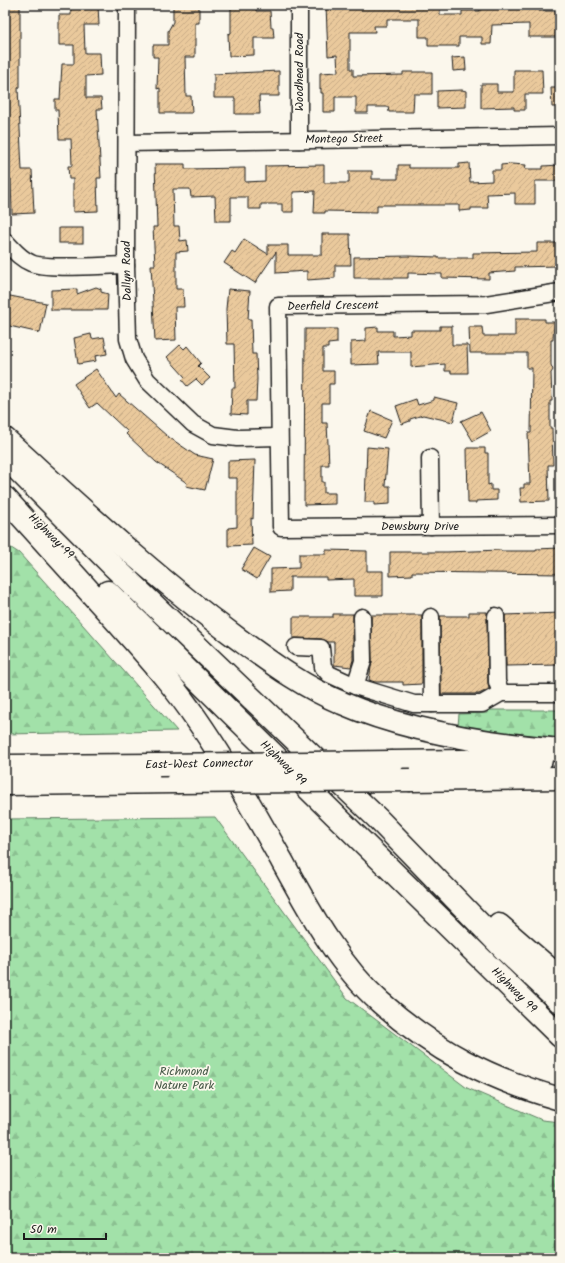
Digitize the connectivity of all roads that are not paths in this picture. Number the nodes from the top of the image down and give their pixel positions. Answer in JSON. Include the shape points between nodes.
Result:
{"nodes":[{"id":1,"x":127,"y":5,"type":"edge"},
{"id":2,"x":299,"y":5,"type":"edge"},
{"id":3,"x":560,"y":136,"type":"edge"},
{"id":4,"x":299,"y":140,"type":"junction"},
{"id":5,"x":128,"y":143,"type":"junction"},
{"id":6,"x":5,"y":241,"type":"edge"},
{"id":7,"x":126,"y":264,"type":"junction"},
{"id":8,"x":560,"y":292,"type":"edge"},
{"id":9,"x":279,"y":437,"type":"junction"},
{"id":10,"x":5,"y":439,"type":"edge"},
{"id":11,"x":5,"y":457,"type":"edge"},
{"id":12,"x":430,"y":458,"type":"dead end"},
{"id":13,"x":5,"y":490,"type":"edge"},
{"id":14,"x":5,"y":498,"type":"edge"},
{"id":15,"x":560,"y":525,"type":"edge"},
{"id":16,"x":431,"y":526,"type":"junction"},
{"id":17,"x":281,"y":527,"type":"joint"},
{"id":18,"x":431,"y":616,"type":"dead end"},
{"id":19,"x":496,"y":616,"type":"dead end"},
{"id":20,"x":362,"y":617,"type":"dead end"},
{"id":21,"x":296,"y":647,"type":"dead end"},
{"id":22,"x":355,"y":686,"type":"junction"},
{"id":23,"x":560,"y":693,"type":"edge"},
{"id":24,"x":501,"y":694,"type":"junction"},
{"id":25,"x":432,"y":704,"type":"junction"},
{"id":26,"x":560,"y":750,"type":"edge"},
{"id":27,"x":560,"y":760,"type":"edge"},
{"id":28,"x":5,"y":766,"type":"edge"},
{"id":29,"x":560,"y":778,"type":"edge"},
{"id":30,"x":447,"y":780,"type":"junction"},
{"id":31,"x":5,"y":784,"type":"edge"},
{"id":32,"x":560,"y":787,"type":"edge"},
{"id":33,"x":377,"y":818,"type":"junction"},
{"id":34,"x":560,"y":978,"type":"edge"},
{"id":35,"x":560,"y":1002,"type":"edge"},
{"id":36,"x":560,"y":1036,"type":"edge"},
{"id":37,"x":560,"y":1099,"type":"edge"}],
"edges":[{"from":1,"to":5,"type":"street","name":"Dallyn Road"},
{"from":2,"to":4,"type":"street","name":"Woodhead Road"},
{"from":3,"to":4,"type":"street","name":"Montego Street"},
{"from":4,"to":5,"type":"street","name":"Montego Street"},
{"from":5,"to":7,"type":"street","name":"Dallyn Road"},
{"from":6,"to":7,"type":"street","via":[[31,264]]},
{"from":7,"to":9,"type":"street","name":"Dallyn Road","via":[[128,339],[134,359],[147,380],[193,424],[213,435],[237,438]]},
{"from":8,"to":9,"type":"street","name":"Deerfield Crescent","via":[[486,304],[278,306]]},
{"from":9,"to":17,"type":"street","name":"Deerfield Crescent"},
{"from":10,"to":26,"type":"highway","via":[[132,555],[216,623],[290,677],[342,704],[391,720],[496,743]]},
{"from":11,"to":33,"type":"highway","name":"Highway 99","via":[[112,565]]},
{"from":12,"to":16,"type":"street"},
{"from":13,"to":36,"type":"highway","name":"Highway 99"},
{"from":14,"to":37,"type":"highway","via":[[170,682],[234,779],[315,921],[357,977],[379,1001],[443,1050],[481,1071],[521,1088]]},
{"from":15,"to":16,"type":"street","name":"Dewsbury Drive"},
{"from":16,"to":17,"type":"street","name":"Dewsbury Drive"},
{"from":18,"to":25,"type":"street"},
{"from":19,"to":24,"type":"street","via":[[497,682]]},
{"from":20,"to":22,"type":"street","via":[[363,662]]},
{"from":21,"to":22,"type":"street","via":[[321,648],[323,667],[329,674]]},
{"from":22,"to":25,"type":"street","via":[[414,704]]},
{"from":23,"to":24,"type":"street"},
{"from":24,"to":25,"type":"street","via":[[482,704]]},
{"from":27,"to":28,"type":"highway","name":"East-West Connector","bridge":true},
{"from":29,"to":30,"type":"highway","name":"East-West Connector"},
{"from":30,"to":31,"type":"highway","name":"East-West Connector","bridge":true},
{"from":30,"to":32,"type":"highway","via":[[527,787]]},
{"from":33,"to":34,"type":"highway"},
{"from":33,"to":35,"type":"highway","name":"Highway 99"}]}
